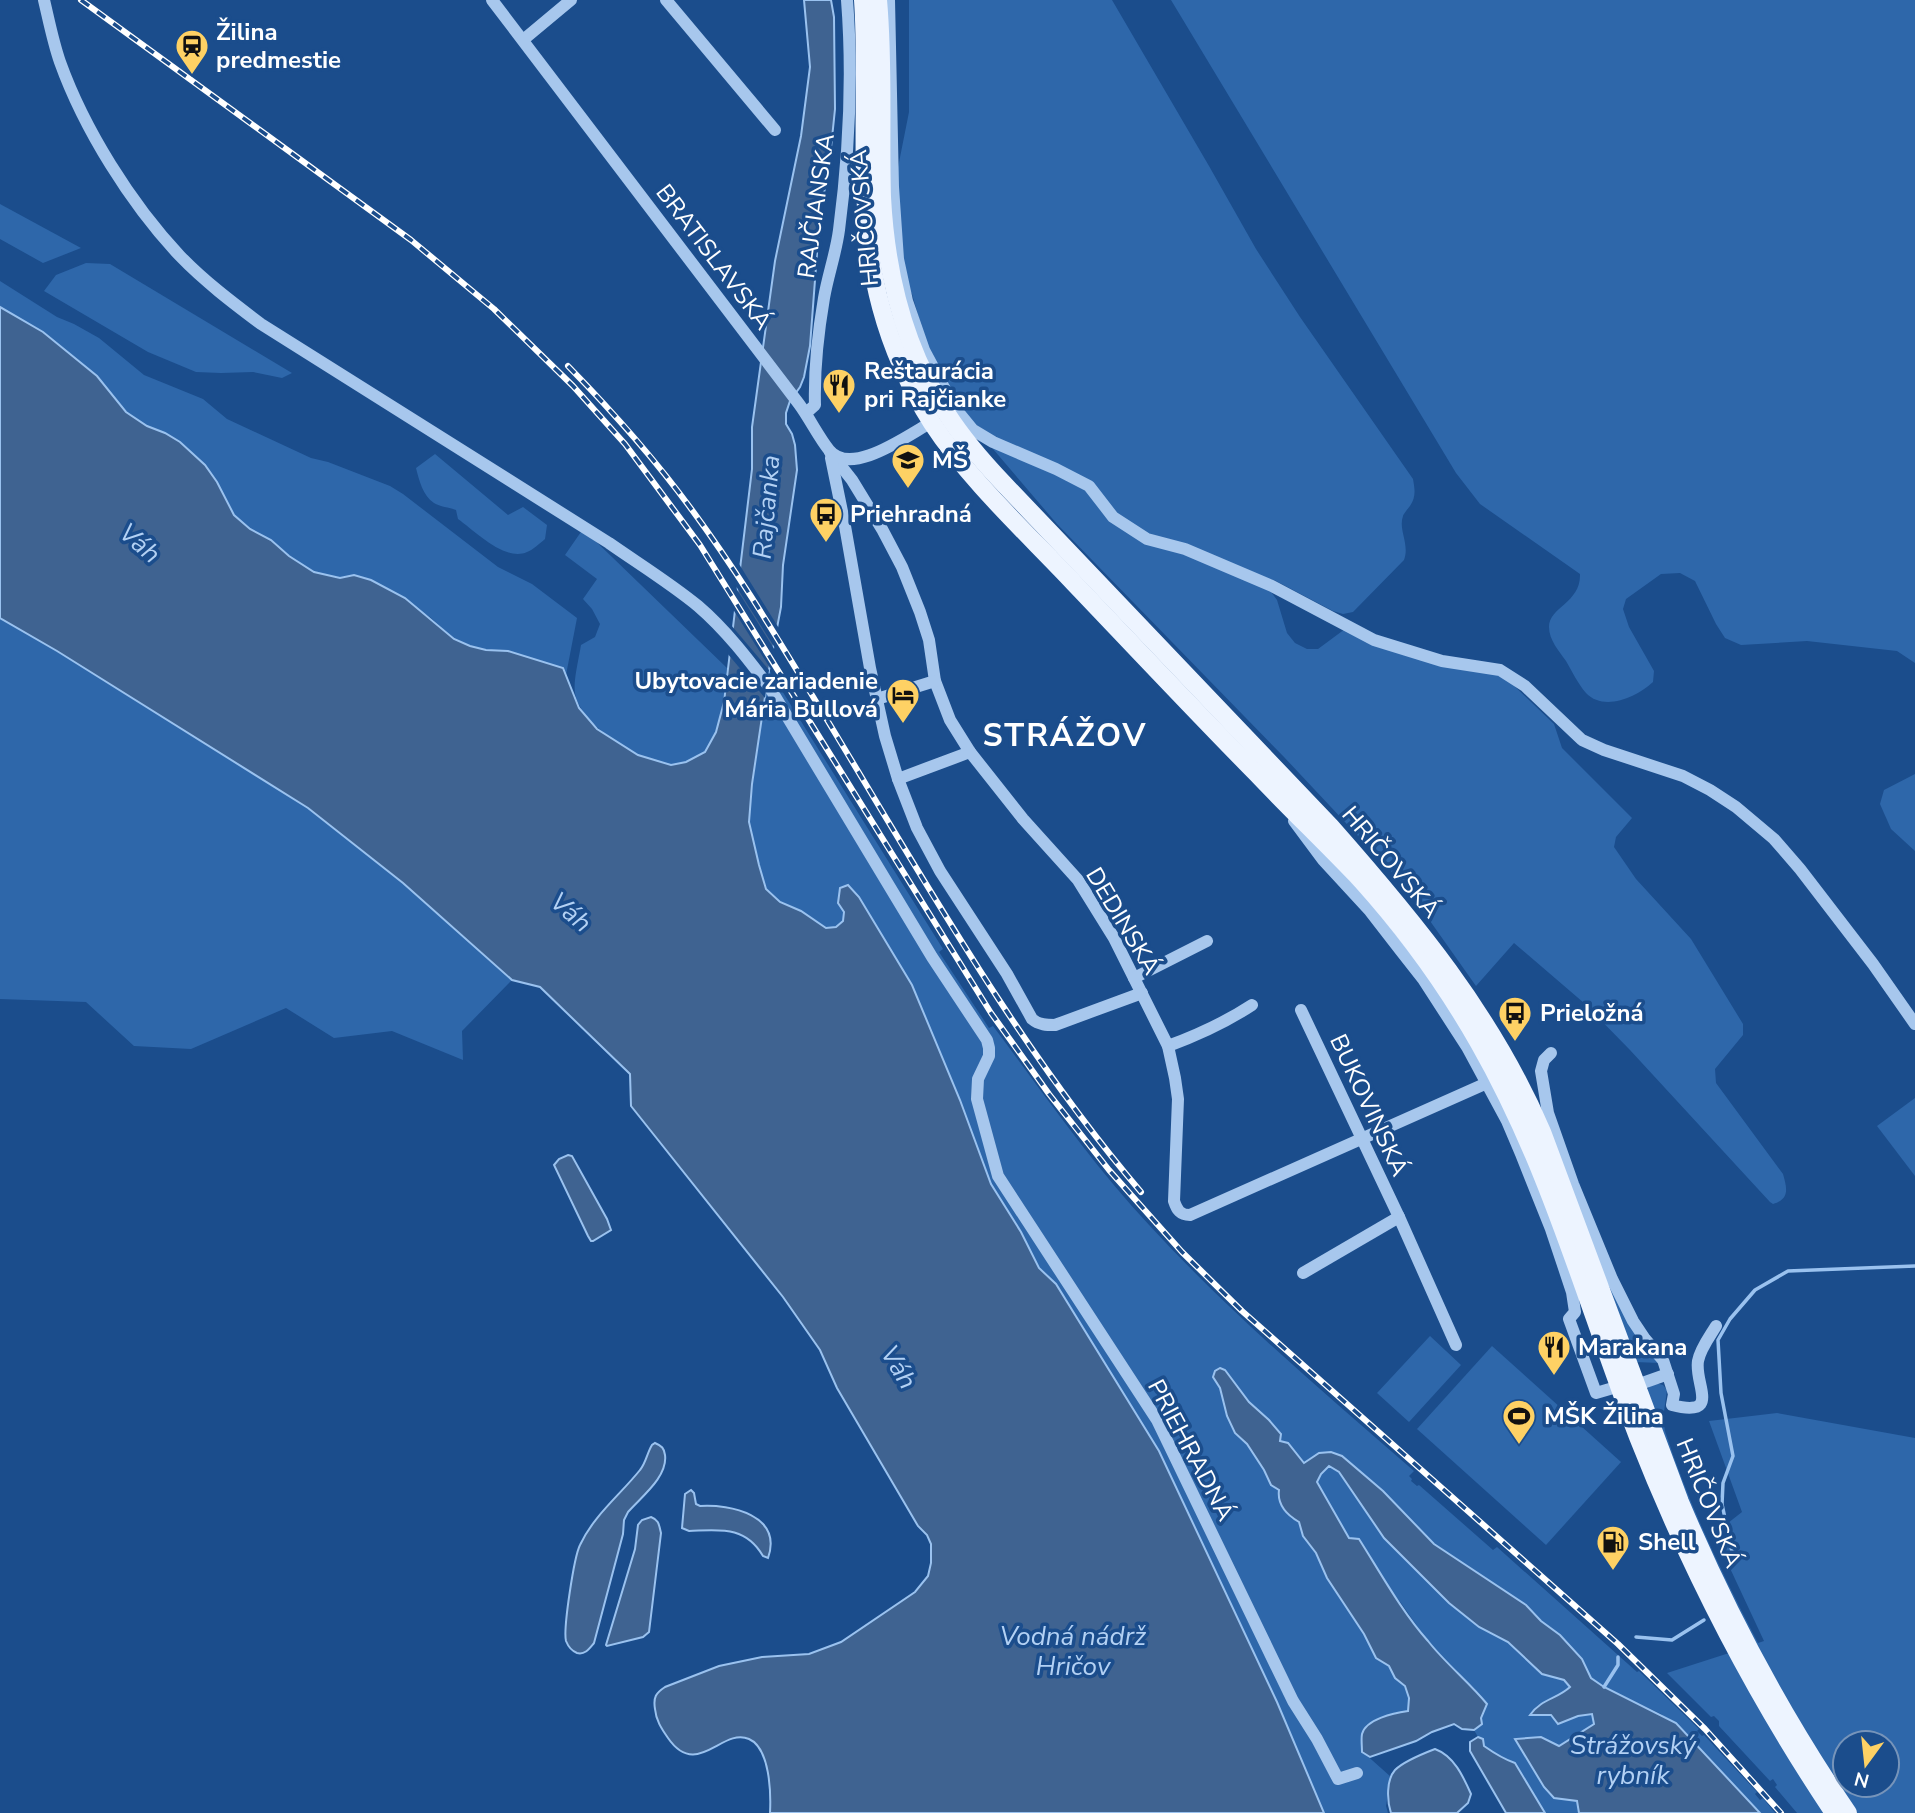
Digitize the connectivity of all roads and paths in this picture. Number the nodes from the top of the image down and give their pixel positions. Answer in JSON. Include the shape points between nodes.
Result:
{"nodes":[{"id":1,"x":44,"y":0,"type":"edge"},
{"id":2,"x":492,"y":0,"type":"edge"},
{"id":3,"x":571,"y":0,"type":"edge"},
{"id":4,"x":666,"y":0,"type":"edge"},
{"id":5,"x":847,"y":0,"type":"edge"},
{"id":6,"x":863,"y":0,"type":"edge"},
{"id":7,"x":878,"y":0,"type":"edge"},
{"id":8,"x":889,"y":0,"type":"edge"},
{"id":9,"x":523,"y":40,"type":"junction"},
{"id":10,"x":775,"y":130,"type":"dead end"},
{"id":11,"x":803,"y":409,"type":"junction"},
{"id":12,"x":932,"y":422,"type":"junction"},
{"id":13,"x":830,"y":452,"type":"junction"},
{"id":14,"x":935,"y":681,"type":"junction"},
{"id":15,"x":877,"y":699,"type":"junction"},
{"id":16,"x":970,"y":752,"type":"junction"},
{"id":17,"x":898,"y":779,"type":"junction"},
{"id":18,"x":1276,"y":794,"type":"junction"},
{"id":19,"x":1207,"y":941,"type":"dead end"},
{"id":20,"x":1134,"y":978,"type":"junction"},
{"id":21,"x":1142,"y":993,"type":"junction"},
{"id":22,"x":1252,"y":1004,"type":"dead end"},
{"id":23,"x":1301,"y":1010,"type":"dead end"},
{"id":24,"x":1915,"y":1024,"type":"edge"},
{"id":25,"x":1168,"y":1046,"type":"junction"},
{"id":26,"x":1551,"y":1053,"type":"dead end"},
{"id":27,"x":1487,"y":1083,"type":"junction"},
{"id":28,"x":1362,"y":1139,"type":"junction"},
{"id":29,"x":1399,"y":1217,"type":"junction"},
{"id":30,"x":1303,"y":1273,"type":"dead end"},
{"id":31,"x":1583,"y":1309,"type":"junction"},
{"id":32,"x":1716,"y":1325,"type":"dead end"},
{"id":33,"x":1456,"y":1345,"type":"dead end"},
{"id":34,"x":1668,"y":1374,"type":"junction"},
{"id":35,"x":1628,"y":1385,"type":"junction"},
{"id":36,"x":1357,"y":1773,"type":"dead end"},
{"id":37,"x":1834,"y":1813,"type":"edge"},
{"id":38,"x":1848,"y":1813,"type":"edge"}],
"edges":[{"from":1,"to":36,"type":"street","name":"PRIEHRADNÁ","via":[[61,63],[98,141],[128,191],[180,257],[261,324],[663,579],[699,607],[748,658],[987,1040],[988,1060],[976,1094],[998,1176],[1157,1420],[1293,1701],[1338,1779]]},
{"from":2,"to":9,"type":"street","name":"BRATISLAVSKÁ"},
{"from":3,"to":9,"type":"street"},
{"from":4,"to":10,"type":"street"},
{"from":5,"to":11,"type":"street","name":"RAJČIANSKA","via":[[851,81],[839,233],[824,297],[816,405]]},
{"from":6,"to":12,"type":"main road","name":"HRIČOVSKÁ","via":[[866,196],[873,271],[895,350]]},
{"from":7,"to":35,"type":"main road","name":"HRIČOVSKÁ","via":[[887,251],[902,320],[927,380],[977,454],[1331,827],[1459,985],[1531,1107],[1561,1182]]},
{"from":8,"to":24,"type":"street","name":"HRIČOVSKÁ","via":[[893,187],[900,270],[924,350],[955,408],[973,430],[1089,486],[1113,517],[1147,538],[1272,586],[1374,640],[1442,661],[1500,670],[1525,686],[1582,740],[1683,776],[1737,807],[1791,859]]},
{"from":9,"to":11,"type":"street","name":"BRATISLAVSKÁ"},
{"from":11,"to":13,"type":"street","name":"BRATISLAVSKÁ"},
{"from":12,"to":13,"type":"street","via":[[864,458],[848,460]]},
{"from":12,"to":18,"type":"main road","name":"HRIČOVSKÁ","via":[[992,496]]},
{"from":13,"to":14,"type":"street","name":"DEDINSKÁ","via":[[861,494],[902,567],[929,640]]},
{"from":13,"to":15,"type":"street"},
{"from":14,"to":15,"type":"street"},
{"from":14,"to":16,"type":"street","name":"DEDINSKÁ","via":[[950,720]]},
{"from":15,"to":17,"type":"street"},
{"from":16,"to":17,"type":"street"},
{"from":16,"to":20,"type":"street","name":"DEDINSKÁ","via":[[1078,880]]},
{"from":17,"to":21,"type":"street","via":[[940,872],[1034,1021],[1055,1025]]},
{"from":18,"to":27,"type":"street","name":"HRIČOVSKÁ","via":[[1314,849],[1423,979]]},
{"from":18,"to":31,"type":"main road","name":"HRIČOVSKÁ","via":[[1392,917],[1472,1030],[1549,1188]]},
{"from":19,"to":20,"type":"street"},
{"from":20,"to":21,"type":"street","name":"DEDINSKÁ"},
{"from":21,"to":25,"type":"street","name":"DEDINSKÁ"},
{"from":22,"to":25,"type":"street","via":[[1232,1018]]},
{"from":23,"to":28,"type":"street","name":"BUKOVINSKÁ"},
{"from":25,"to":28,"type":"street","name":"DEDINSKÁ","via":[[1178,1117],[1174,1201],[1183,1215]]},
{"from":26,"to":34,"type":"street","via":[[1541,1071],[1548,1113],[1573,1184],[1612,1279]]},
{"from":27,"to":28,"type":"street"},
{"from":27,"to":31,"type":"street","name":"HRIČOVSKÁ","via":[[1507,1121],[1572,1292]]},
{"from":28,"to":29,"type":"street","name":"BUKOVINSKÁ"},
{"from":29,"to":30,"type":"street"},
{"from":29,"to":33,"type":"street","name":"BUKOVINSKÁ"},
{"from":31,"to":35,"type":"main road","name":"HRIČOVSKÁ"},
{"from":31,"to":35,"type":"street","name":"HRIČOVSKÁ","via":[[1569,1318],[1596,1393]]},
{"from":32,"to":34,"type":"street","via":[[1697,1363],[1701,1403],[1688,1409],[1672,1405]]},
{"from":34,"to":35,"type":"street"},
{"from":35,"to":37,"type":"main road","name":"HRIČOVSKÁ","via":[[1670,1512],[1711,1602],[1770,1713]]},
{"from":35,"to":38,"type":"main road","name":"HRIČOVSKÁ","via":[[1723,1600],[1779,1704]]}]}
